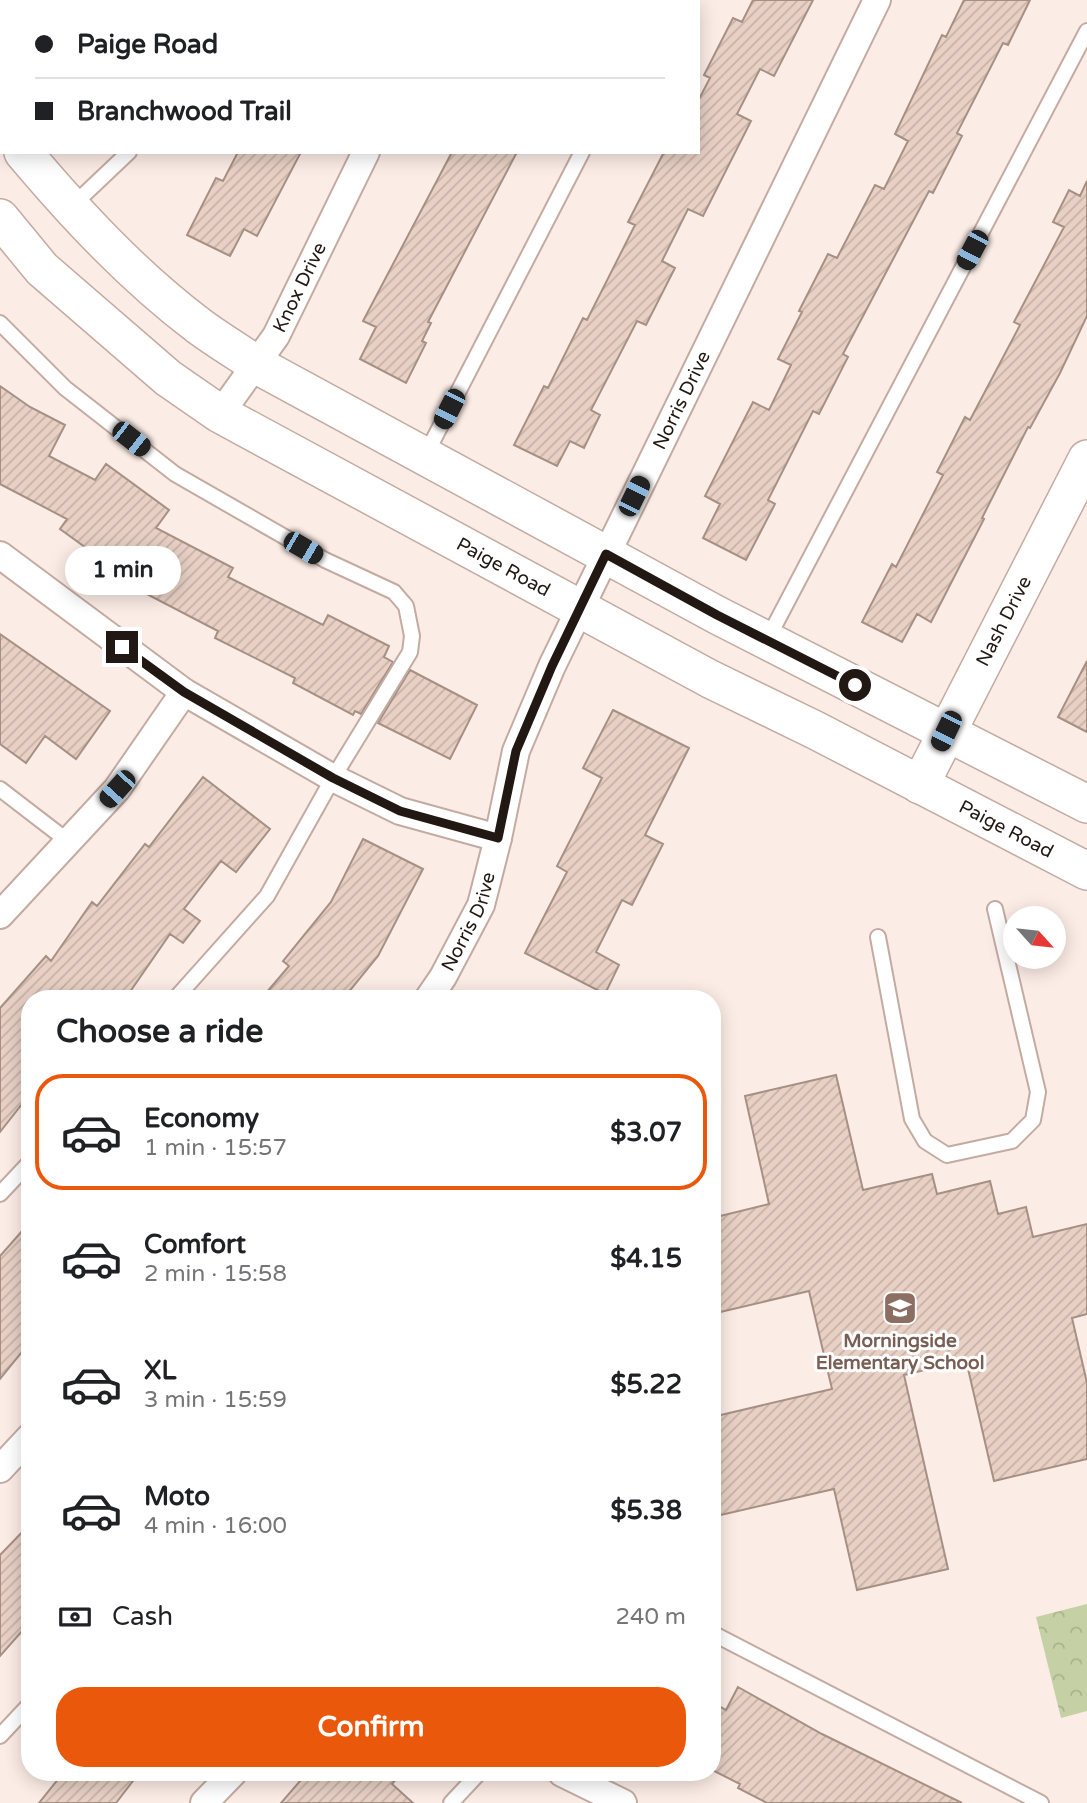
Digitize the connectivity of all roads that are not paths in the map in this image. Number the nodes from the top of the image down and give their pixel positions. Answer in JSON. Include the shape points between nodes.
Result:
{"nodes":[{"id":1,"x":877,"y":0,"type":"edge"},
{"id":2,"x":1087,"y":31,"type":"edge"},
{"id":3,"x":25,"y":154,"type":"edge"},
{"id":4,"x":126,"y":154,"type":"edge"},
{"id":5,"x":365,"y":154,"type":"edge"},
{"id":6,"x":581,"y":154,"type":"edge"},
{"id":7,"x":71,"y":208,"type":"junction"},
{"id":8,"x":0,"y":218,"type":"edge"},
{"id":9,"x":0,"y":323,"type":"edge"},
{"id":10,"x":257,"y":365,"type":"junction"},
{"id":11,"x":220,"y":414,"type":"junction"},
{"id":12,"x":425,"y":456,"type":"junction"},
{"id":13,"x":1087,"y":459,"type":"edge"},
{"id":14,"x":606,"y":554,"type":"junction"},
{"id":15,"x":0,"y":555,"type":"edge"},
{"id":16,"x":579,"y":610,"type":"junction"},
{"id":17,"x":767,"y":640,"type":"junction"},
{"id":18,"x":184,"y":692,"type":"junction"},
{"id":19,"x":946,"y":731,"type":"junction"},
{"id":20,"x":333,"y":778,"type":"junction"},
{"id":21,"x":920,"y":785,"type":"junction"},
{"id":22,"x":0,"y":789,"type":"edge"},
{"id":23,"x":1087,"y":804,"type":"edge"},
{"id":24,"x":498,"y":838,"type":"junction"},
{"id":25,"x":69,"y":842,"type":"junction"},
{"id":26,"x":1087,"y":871,"type":"edge"},
{"id":27,"x":995,"y":909,"type":"dead end"},
{"id":28,"x":0,"y":915,"type":"edge"},
{"id":29,"x":878,"y":937,"type":"dead end"},
{"id":30,"x":183,"y":990,"type":"edge"},
{"id":31,"x":434,"y":990,"type":"edge"},
{"id":32,"x":21,"y":1172,"type":"edge"},
{"id":33,"x":0,"y":1194,"type":"edge"},
{"id":34,"x":21,"y":1447,"type":"edge"},
{"id":35,"x":0,"y":1469,"type":"edge"},
{"id":36,"x":721,"y":1638,"type":"edge"},
{"id":37,"x":21,"y":1714,"type":"edge"},
{"id":38,"x":0,"y":1736,"type":"edge"},
{"id":39,"x":225,"y":1781,"type":"edge"},
{"id":40,"x":472,"y":1781,"type":"edge"},
{"id":41,"x":578,"y":1781,"type":"edge"},
{"id":42,"x":204,"y":1803,"type":"edge"},
{"id":43,"x":451,"y":1803,"type":"edge"},
{"id":44,"x":623,"y":1803,"type":"edge"},
{"id":45,"x":1041,"y":1803,"type":"edge"}],
"edges":[{"from":1,"to":14,"type":"street","name":"Norris Drive"},
{"from":2,"to":17,"type":"lane"},
{"from":3,"to":7,"type":"main road"},
{"from":4,"to":7,"type":"lane"},
{"from":5,"to":10,"type":"street","name":"Knox Drive","via":[[276,336]]},
{"from":6,"to":12,"type":"lane"},
{"from":7,"to":10,"type":"main road","via":[[198,326]]},
{"from":8,"to":11,"type":"main road","name":"Paige Road","via":[[41,269],[168,378]]},
{"from":9,"to":20,"type":"lane","via":[[65,388],[175,474],[325,560],[394,592],[407,606],[410,653]]},
{"from":10,"to":11,"type":"street","name":"Knox Drive"},
{"from":10,"to":12,"type":"main road"},
{"from":11,"to":16,"type":"main road","name":"Paige Road"},
{"from":12,"to":14,"type":"main road"},
{"from":13,"to":19,"type":"main road","name":"Nash Drive"},
{"from":14,"to":16,"type":"street","name":"Norris Drive"},
{"from":14,"to":17,"type":"main road"},
{"from":15,"to":18,"type":"street"},
{"from":16,"to":21,"type":"main road","name":"Paige Road"},
{"from":16,"to":24,"type":"street","name":"Norris Drive","via":[[516,751]]},
{"from":17,"to":19,"type":"main road"},
{"from":18,"to":20,"type":"street"},
{"from":18,"to":25,"type":"street","via":[[117,789]]},
{"from":19,"to":21,"type":"main road","name":"Nash Drive"},
{"from":19,"to":23,"type":"main road"},
{"from":20,"to":24,"type":"street","via":[[400,811]]},
{"from":20,"to":30,"type":"lane","via":[[267,896]]},
{"from":21,"to":26,"type":"main road","name":"Paige Road"},
{"from":22,"to":25,"type":"lane"},
{"from":24,"to":31,"type":"street","name":"Norris Drive","via":[[481,905]]},
{"from":25,"to":28,"type":"street"},
{"from":27,"to":29,"type":"lane","via":[[1038,1092],[1033,1120],[1012,1141],[947,1155],[925,1141],[912,1119]]},
{"from":32,"to":33,"type":"lane"},
{"from":34,"to":35,"type":"street"},
{"from":36,"to":45,"type":"lane"},
{"from":37,"to":38,"type":"lane"},
{"from":39,"to":42,"type":"street"},
{"from":40,"to":43,"type":"lane"},
{"from":41,"to":44,"type":"street"}]}
